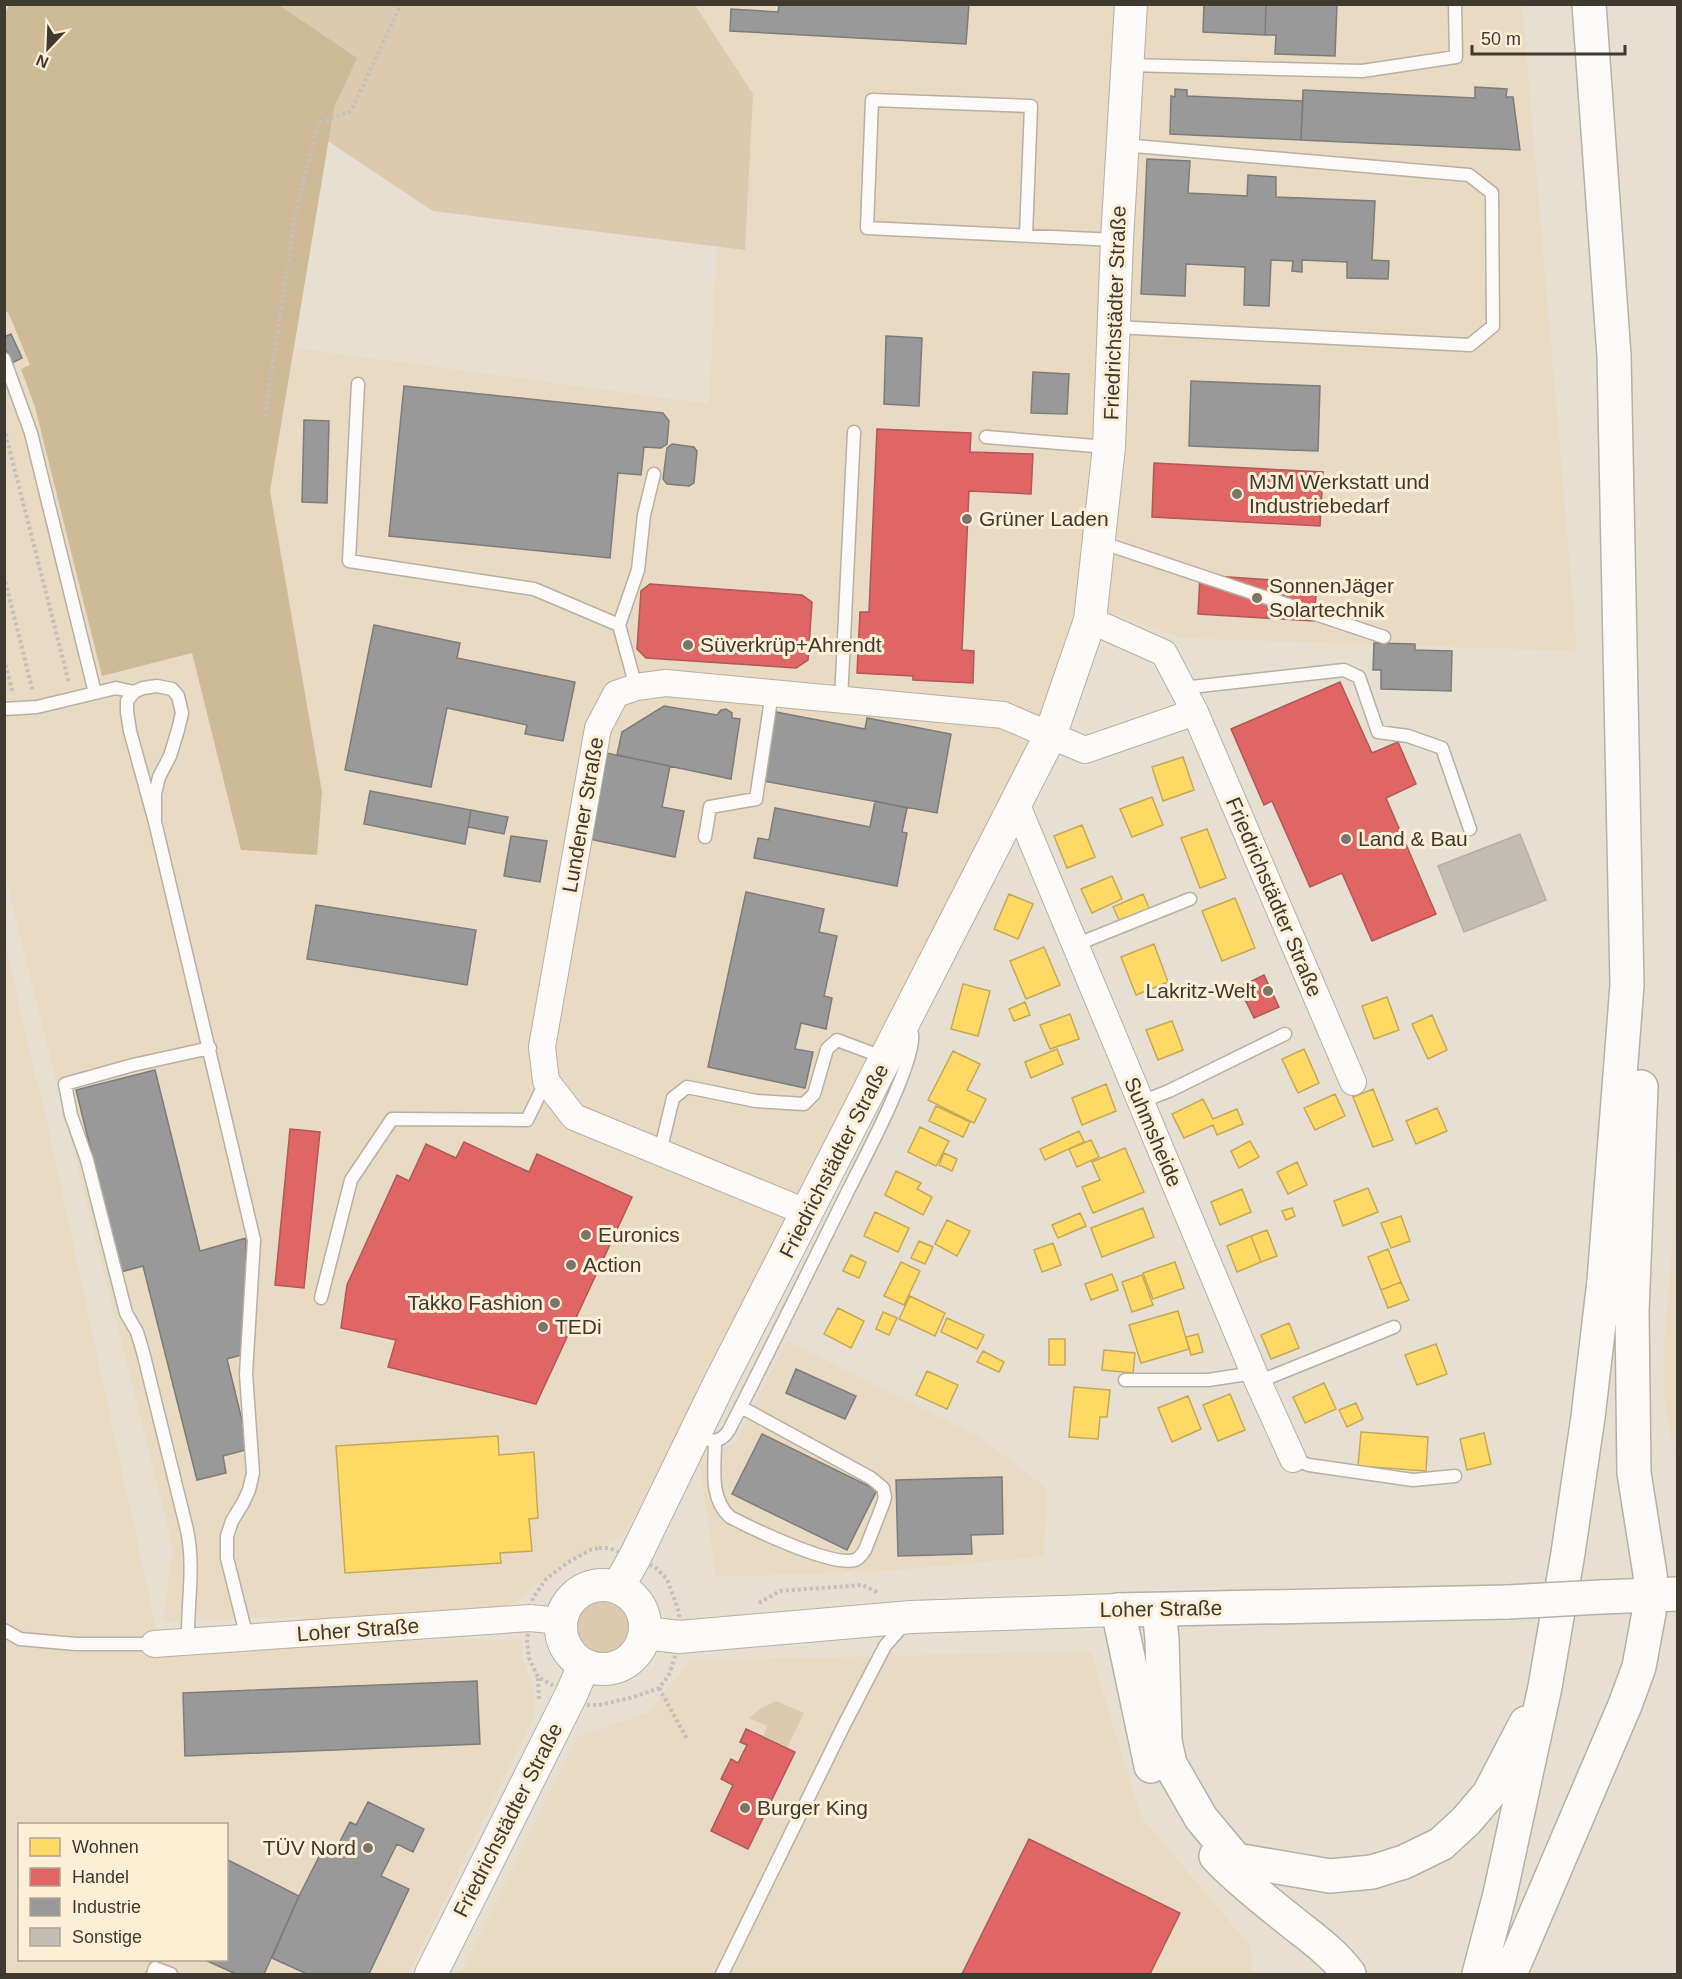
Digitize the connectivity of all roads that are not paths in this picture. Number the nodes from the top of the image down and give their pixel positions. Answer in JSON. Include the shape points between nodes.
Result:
{"nodes":[{"id":1,"x":1131,"y":4,"type":"edge"},
{"id":2,"x":1455,"y":4,"type":"edge"},
{"id":3,"x":1588,"y":4,"type":"edge"},
{"id":4,"x":1127,"y":65,"type":"junction"},
{"id":5,"x":1123,"y":145,"type":"junction"},
{"id":6,"x":1026,"y":235,"type":"junction"},
{"id":7,"x":1117,"y":240,"type":"junction"},
{"id":8,"x":1114,"y":327,"type":"junction"},
{"id":9,"x":4,"y":359,"type":"edge"},
{"id":10,"x":358,"y":384,"type":"dead end"},
{"id":11,"x":854,"y":432,"type":"dead end"},
{"id":12,"x":986,"y":437,"type":"dead end"},
{"id":13,"x":1109,"y":447,"type":"junction"},
{"id":14,"x":654,"y":474,"type":"dead end"},
{"id":15,"x":1098,"y":542,"type":"junction"},
{"id":16,"x":1090,"y":620,"type":"junction"},
{"id":17,"x":619,"y":625,"type":"junction"},
{"id":18,"x":1384,"y":637,"type":"dead end"},
{"id":19,"x":636,"y":687,"type":"junction"},
{"id":20,"x":1182,"y":688,"type":"junction"},
{"id":21,"x":134,"y":692,"type":"junction"},
{"id":22,"x":95,"y":693,"type":"junction"},
{"id":23,"x":772,"y":693,"type":"junction"},
{"id":24,"x":841,"y":700,"type":"junction"},
{"id":25,"x":11,"y":709,"type":"edge"},
{"id":26,"x":1195,"y":712,"type":"junction"},
{"id":27,"x":1050,"y":736,"type":"junction"},
{"id":28,"x":1016,"y":803,"type":"junction"},
{"id":29,"x":155,"y":822,"type":"junction"},
{"id":30,"x":1470,"y":829,"type":"dead end"},
{"id":31,"x":705,"y":837,"type":"dead end"},
{"id":32,"x":1190,"y":898,"type":"dead end"},
{"id":33,"x":1075,"y":945,"type":"junction"},
{"id":34,"x":1627,"y":985,"type":"junction"},
{"id":35,"x":902,"y":1027,"type":"junction"},
{"id":36,"x":1285,"y":1034,"type":"dead end"},
{"id":37,"x":210,"y":1048,"type":"junction"},
{"id":38,"x":886,"y":1059,"type":"junction"},
{"id":39,"x":546,"y":1081,"type":"junction"},
{"id":40,"x":1353,"y":1082,"type":"dead end"},
{"id":41,"x":1141,"y":1102,"type":"junction"},
{"id":42,"x":660,"y":1152,"type":"junction"},
{"id":43,"x":808,"y":1213,"type":"junction"},
{"id":44,"x":321,"y":1298,"type":"dead end"},
{"id":45,"x":1394,"y":1327,"type":"dead end"},
{"id":46,"x":1256,"y":1377,"type":"junction"},
{"id":47,"x":1125,"y":1380,"type":"dead end"},
{"id":48,"x":741,"y":1407,"type":"junction"},
{"id":49,"x":705,"y":1438,"type":"junction"},
{"id":50,"x":1293,"y":1460,"type":"joint"},
{"id":51,"x":1455,"y":1476,"type":"dead end"},
{"id":52,"x":618,"y":1587,"type":"junction"},
{"id":53,"x":1665,"y":1595,"type":"edge"},
{"id":54,"x":1118,"y":1610,"type":"junction"},
{"id":55,"x":1158,"y":1610,"type":"junction"},
{"id":56,"x":561,"y":1621,"type":"junction"},
{"id":57,"x":4,"y":1630,"type":"edge"},
{"id":58,"x":645,"y":1633,"type":"junction"},
{"id":59,"x":872,"y":1634,"type":"junction"},
{"id":60,"x":247,"y":1638,"type":"junction"},
{"id":61,"x":188,"y":1642,"type":"junction"},
{"id":62,"x":154,"y":1644,"type":"joint"},
{"id":63,"x":584,"y":1665,"type":"junction"},
{"id":64,"x":1545,"y":1687,"type":"junction"},
{"id":65,"x":153,"y":1974,"type":"edge"},
{"id":66,"x":171,"y":1974,"type":"edge"},
{"id":67,"x":431,"y":1974,"type":"edge"},
{"id":68,"x":723,"y":1974,"type":"edge"},
{"id":69,"x":1349,"y":1974,"type":"edge"},
{"id":70,"x":1479,"y":1974,"type":"edge"},
{"id":71,"x":1510,"y":1974,"type":"edge"}],
"edges":[{"from":1,"to":4,"type":"street","name":"Friedrichstädter Straße"},
{"from":2,"to":4,"type":"lane","via":[[1456,57],[1362,71]]},
{"from":3,"to":34,"type":"main road","via":[[1614,356]]},
{"from":4,"to":5,"type":"street","name":"Friedrichstädter Straße"},
{"from":5,"to":7,"type":"street","name":"Friedrichstädter Straße"},
{"from":5,"to":8,"type":"lane","via":[[1469,175],[1492,193],[1493,326],[1470,345]]},
{"from":6,"to":6,"type":"lane","via":[[867,228],[872,100],[1031,106]]},
{"from":6,"to":7,"type":"lane"},
{"from":7,"to":8,"type":"street","name":"Friedrichstädter Straße"},
{"from":8,"to":13,"type":"street","name":"Friedrichstädter Straße"},
{"from":9,"to":22,"type":"lane","via":[[31,433]]},
{"from":10,"to":17,"type":"lane","via":[[349,561],[534,589]]},
{"from":11,"to":24,"type":"lane"},
{"from":12,"to":13,"type":"lane"},
{"from":13,"to":15,"type":"street","name":"Friedrichstädter Straße"},
{"from":14,"to":17,"type":"lane","via":[[644,515],[638,570]]},
{"from":15,"to":16,"type":"street","name":"Friedrichstädter Straße"},
{"from":15,"to":18,"type":"lane"},
{"from":16,"to":20,"type":"street","name":"Friedrichstädter Straße","via":[[1164,653]]},
{"from":16,"to":27,"type":"street","name":"Friedrichstädter Straße"},
{"from":17,"to":19,"type":"lane"},
{"from":19,"to":23,"type":"street","name":"Lundener Straße","via":[[666,683]]},
{"from":19,"to":39,"type":"street","name":"Lundener Straße","via":[[616,694],[598,728],[542,1047]]},
{"from":20,"to":26,"type":"street","name":"Friedrichstädter Straße"},
{"from":20,"to":30,"type":"lane","via":[[1344,670],[1359,677],[1378,732],[1408,736],[1442,748]]},
{"from":21,"to":22,"type":"lane","via":[[117,688]]},
{"from":21,"to":29,"type":"lane","via":[[127,701],[130,731]]},
{"from":21,"to":29,"type":"lane","via":[[157,686],[172,689],[182,713],[159,777]]},
{"from":22,"to":25,"type":"lane"},
{"from":23,"to":24,"type":"street","name":"Lundener Straße"},
{"from":23,"to":31,"type":"lane","via":[[756,798],[711,807]]},
{"from":24,"to":27,"type":"street","name":"Lundener Straße","via":[[1003,715]]},
{"from":26,"to":27,"type":"street","via":[[1085,750]]},
{"from":26,"to":40,"type":"street","name":"Friedrichstädter Straße"},
{"from":27,"to":28,"type":"street","name":"Friedrichstädter Straße"},
{"from":28,"to":33,"type":"street","name":"Suhmsheide"},
{"from":28,"to":35,"type":"street","name":"Friedrichstädter Straße"},
{"from":29,"to":37,"type":"lane"},
{"from":32,"to":33,"type":"lane"},
{"from":33,"to":41,"type":"street","name":"Suhmsheide"},
{"from":34,"to":53,"type":"main road","via":[[1642,1066],[1632,1311],[1634,1473],[1650,1574]]},
{"from":34,"to":64,"type":"main road","via":[[1604,1281],[1572,1530]]},
{"from":35,"to":38,"type":"street","name":"Friedrichstädter Straße"},
{"from":35,"to":48,"type":"lane","via":[[912,1034],[913,1040],[899,1084]]},
{"from":36,"to":41,"type":"lane"},
{"from":37,"to":60,"type":"lane","via":[[254,1240],[246,1374],[254,1473],[227,1536],[227,1557]]},
{"from":37,"to":61,"type":"lane","via":[[65,1084],[126,1313],[143,1352],[187,1530],[192,1570]]},
{"from":38,"to":42,"type":"lane","via":[[837,1040],[827,1049],[814,1094],[804,1104],[756,1101],[687,1087],[673,1098]]},
{"from":38,"to":43,"type":"street","name":"Friedrichstädter Straße"},
{"from":39,"to":42,"type":"street","via":[[574,1117]]},
{"from":39,"to":44,"type":"lane","via":[[527,1120],[392,1119],[351,1180]]},
{"from":41,"to":46,"type":"street","name":"Suhmsheide"},
{"from":42,"to":43,"type":"street"},
{"from":43,"to":49,"type":"street","name":"Friedrichstädter Straße","via":[[720,1384]]},
{"from":45,"to":46,"type":"lane"},
{"from":46,"to":47,"type":"lane"},
{"from":46,"to":50,"type":"street","name":"Suhmsheide"},
{"from":48,"to":49,"type":"lane","via":[[726,1435]]},
{"from":48,"to":49,"type":"lane","via":[[883,1488],[883,1504],[861,1556],[844,1561],[811,1552],[730,1517],[717,1499]]},
{"from":49,"to":52,"type":"street","name":"Friedrichstädter Straße"},
{"from":50,"to":51,"type":"lane","via":[[1413,1480]]},
{"from":52,"to":56,"type":"street","via":[[585,1588],[572,1598]]},
{"from":52,"to":58,"type":"street","via":[[638,1602],[645,1616]]},
{"from":53,"to":55,"type":"main road","name":"Loher Straße","bridge":true},
{"from":53,"to":71,"type":"main road","via":[[1629,1696]]},
{"from":54,"to":55,"type":"main road","name":"Loher Straße"},
{"from":54,"to":59,"type":"street","name":"Loher Straße","via":[[911,1617]]},
{"from":54,"to":69,"type":"main road","via":[[1153,1773],[1187,1827],[1235,1876],[1336,1957]]},
{"from":55,"to":64,"type":"main road","via":[[1165,1742],[1170,1764],[1200,1818],[1236,1860],[1330,1876],[1372,1872],[1441,1844],[1489,1794]]},
{"from":56,"to":60,"type":"street","name":"Loher Straße","via":[[530,1618]]},
{"from":56,"to":63,"type":"street","via":[[568,1651]]},
{"from":57,"to":62,"type":"lane","via":[[20,1639]]},
{"from":58,"to":59,"type":"street","name":"Loher Straße"},
{"from":58,"to":63,"type":"street","via":[[639,1649],[627,1662],[610,1669]]},
{"from":59,"to":68,"type":"lane","via":[[843,1727]]},
{"from":60,"to":61,"type":"street","name":"Loher Straße"},
{"from":61,"to":62,"type":"street","name":"Loher Straße"},
{"from":63,"to":67,"type":"street","name":"Friedrichstädter Straße"},
{"from":64,"to":70,"type":"main road"},
{"from":65,"to":66,"type":"lane","via":[[156,1968]]}]}
